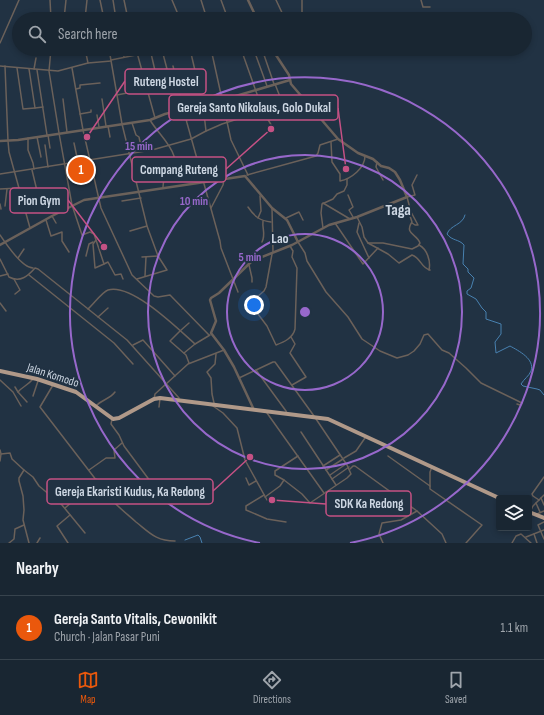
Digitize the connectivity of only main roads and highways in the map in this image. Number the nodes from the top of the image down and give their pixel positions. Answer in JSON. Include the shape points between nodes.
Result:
{"nodes":[{"id":1,"x":0,"y":371,"type":"edge"},
{"id":2,"x":496,"y":497,"type":"edge"},
{"id":3,"x":532,"y":513,"type":"edge"},
{"id":4,"x":544,"y":518,"type":"edge"}],
"edges":[{"from":1,"to":2,"type":"highway","name":"Jalan Komodo","via":[[33,378],[78,393],[112,419],[160,398],[328,419]]},
{"from":3,"to":4,"type":"highway"}]}
